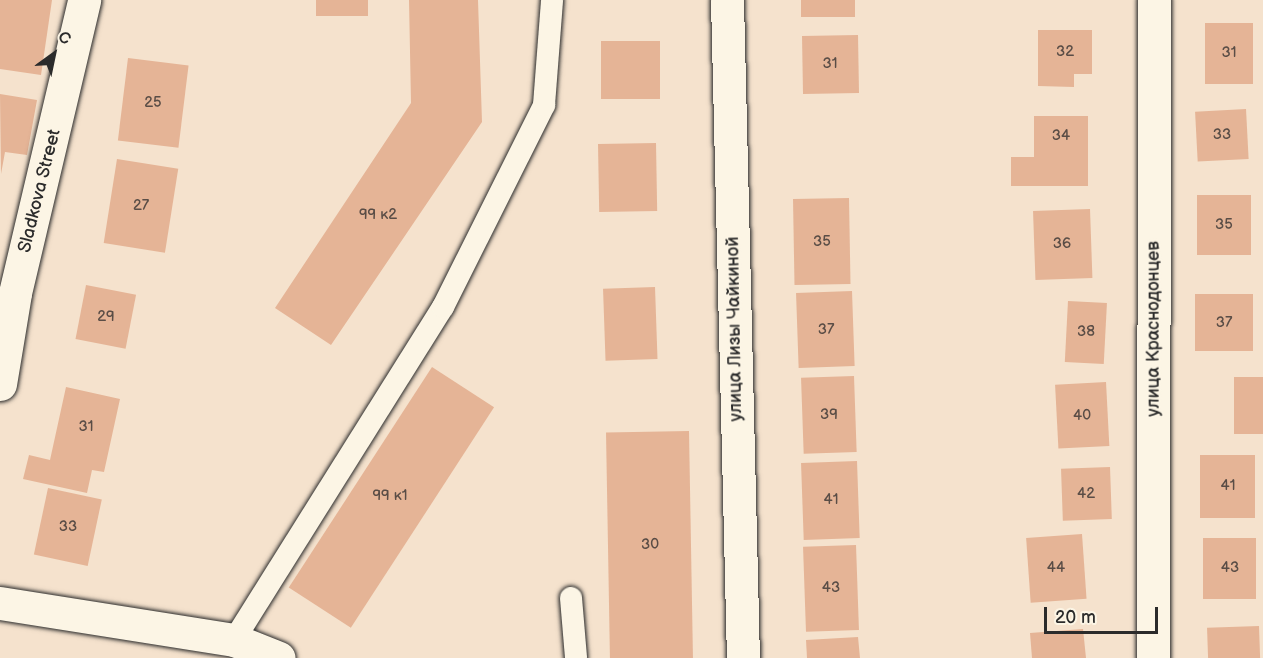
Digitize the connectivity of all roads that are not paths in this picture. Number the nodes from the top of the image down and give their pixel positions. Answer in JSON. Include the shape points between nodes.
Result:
{"nodes":[{"id":1,"x":84,"y":0,"type":"edge"},
{"id":2,"x":552,"y":0,"type":"edge"},
{"id":3,"x":727,"y":0,"type":"edge"},
{"id":4,"x":1155,"y":0,"type":"edge"},
{"id":5,"x":0,"y":384,"type":"edge"},
{"id":6,"x":571,"y":598,"type":"dead end"},
{"id":7,"x":0,"y":603,"type":"edge"},
{"id":8,"x":234,"y":640,"type":"junction"},
{"id":9,"x":276,"y":657,"type":"edge"},
{"id":10,"x":576,"y":658,"type":"edge"},
{"id":11,"x":743,"y":658,"type":"edge"},
{"id":12,"x":1154,"y":658,"type":"edge"}],
"edges":[{"from":1,"to":5,"type":"street","name":"Sladkova Street","via":[[15,293]]},
{"from":2,"to":8,"type":"lane","via":[[544,105],[539,116],[443,307]]},
{"from":3,"to":11,"type":"street","name":"улица Лизы Чайкиной"},
{"from":4,"to":12,"type":"street","name":"улица Краснодонцев"},
{"from":6,"to":10,"type":"lane"},
{"from":7,"to":8,"type":"street"},
{"from":8,"to":9,"type":"street"}]}
